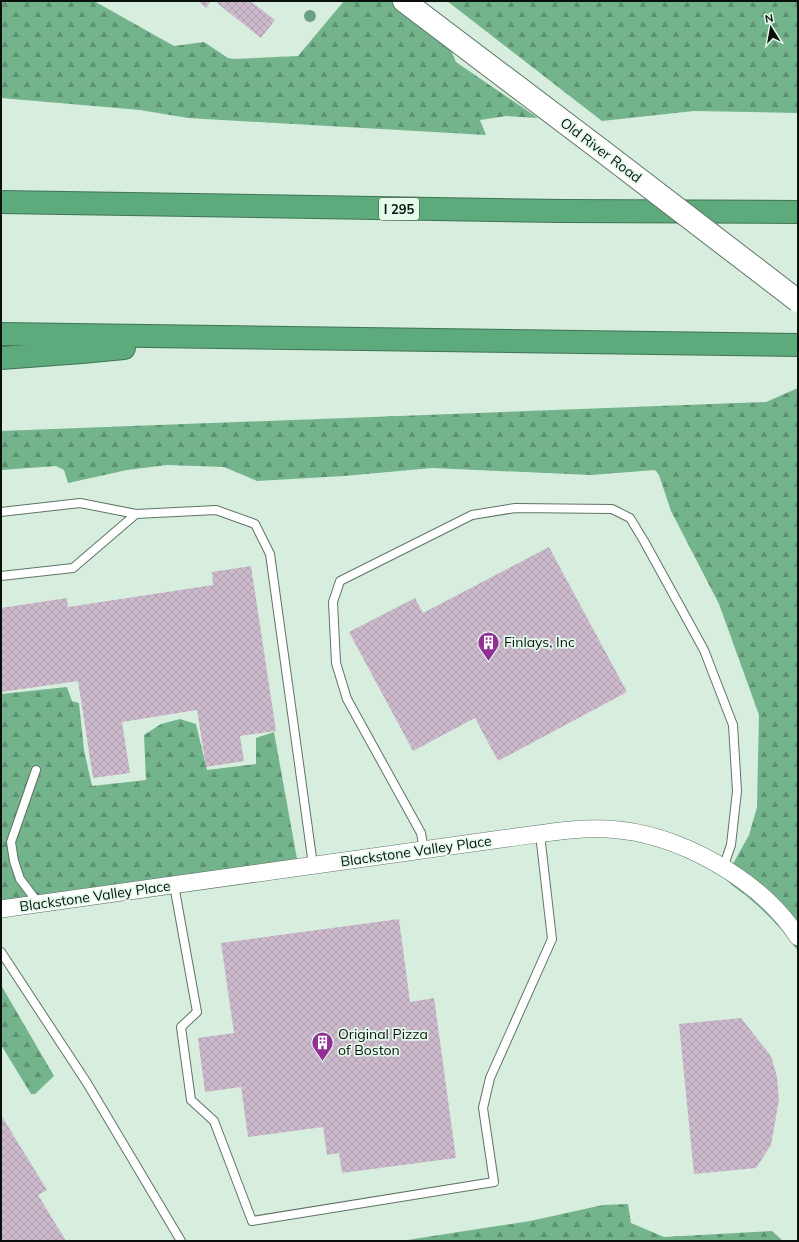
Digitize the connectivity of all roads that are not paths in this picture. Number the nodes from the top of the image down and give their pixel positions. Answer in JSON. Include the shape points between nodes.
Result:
{"nodes":[{"id":1,"x":404,"y":1,"type":"edge"},
{"id":2,"x":5,"y":202,"type":"edge"},
{"id":3,"x":798,"y":212,"type":"edge"},
{"id":4,"x":798,"y":301,"type":"edge"},
{"id":5,"x":1,"y":334,"type":"edge"},
{"id":6,"x":219,"y":337,"type":"junction"},
{"id":7,"x":798,"y":345,"type":"edge"},
{"id":8,"x":1,"y":358,"type":"edge"},
{"id":9,"x":1,"y":512,"type":"edge"},
{"id":10,"x":136,"y":514,"type":"junction"},
{"id":11,"x":1,"y":576,"type":"edge"},
{"id":12,"x":36,"y":770,"type":"dead end"},
{"id":13,"x":540,"y":834,"type":"junction"},
{"id":14,"x":424,"y":850,"type":"junction"},
{"id":15,"x":312,"y":865,"type":"junction"},
{"id":16,"x":723,"y":868,"type":"junction"},
{"id":17,"x":174,"y":885,"type":"junction"},
{"id":18,"x":39,"y":904,"type":"junction"},
{"id":19,"x":1,"y":909,"type":"edge"},
{"id":20,"x":798,"y":937,"type":"edge"},
{"id":21,"x":1,"y":952,"type":"edge"},
{"id":22,"x":181,"y":1241,"type":"edge"}],
"edges":[{"from":1,"to":4,"type":"main road","name":"Old River Road","bridge":true},
{"from":2,"to":3,"type":"highway","number":"I 295"},
{"from":5,"to":6,"type":"highway"},
{"from":6,"to":7,"type":"highway"},
{"from":6,"to":8,"type":"highway"},
{"from":9,"to":10,"type":"lane","via":[[80,503]]},
{"from":10,"to":11,"type":"lane","via":[[73,568]]},
{"from":10,"to":15,"type":"lane","via":[[216,510],[255,524],[270,554]]},
{"from":12,"to":18,"type":"lane","via":[[11,842],[20,879]]},
{"from":13,"to":14,"type":"street","name":"Blackstone Valley Place"},
{"from":13,"to":16,"type":"street","name":"Blackstone Valley Place","via":[[590,829],[636,833],[670,842]]},
{"from":13,"to":17,"type":"lane","via":[[552,940],[490,1078],[483,1108],[494,1182],[252,1221],[214,1121],[191,1100],[181,1027],[198,1012]]},
{"from":14,"to":15,"type":"street","name":"Blackstone Valley Place"},
{"from":14,"to":16,"type":"lane","via":[[421,833],[347,699],[336,663],[333,602],[340,581],[472,515],[515,508],[612,509],[630,518],[644,541],[704,650],[733,725],[737,791],[731,845]]},
{"from":15,"to":17,"type":"street","name":"Blackstone Valley Place"},
{"from":16,"to":20,"type":"street","name":"Blackstone Valley Place","via":[[755,890]]},
{"from":17,"to":18,"type":"street","name":"Blackstone Valley Place"},
{"from":18,"to":19,"type":"street","name":"Blackstone Valley Place"},
{"from":21,"to":22,"type":"lane","via":[[87,1083]]}]}
